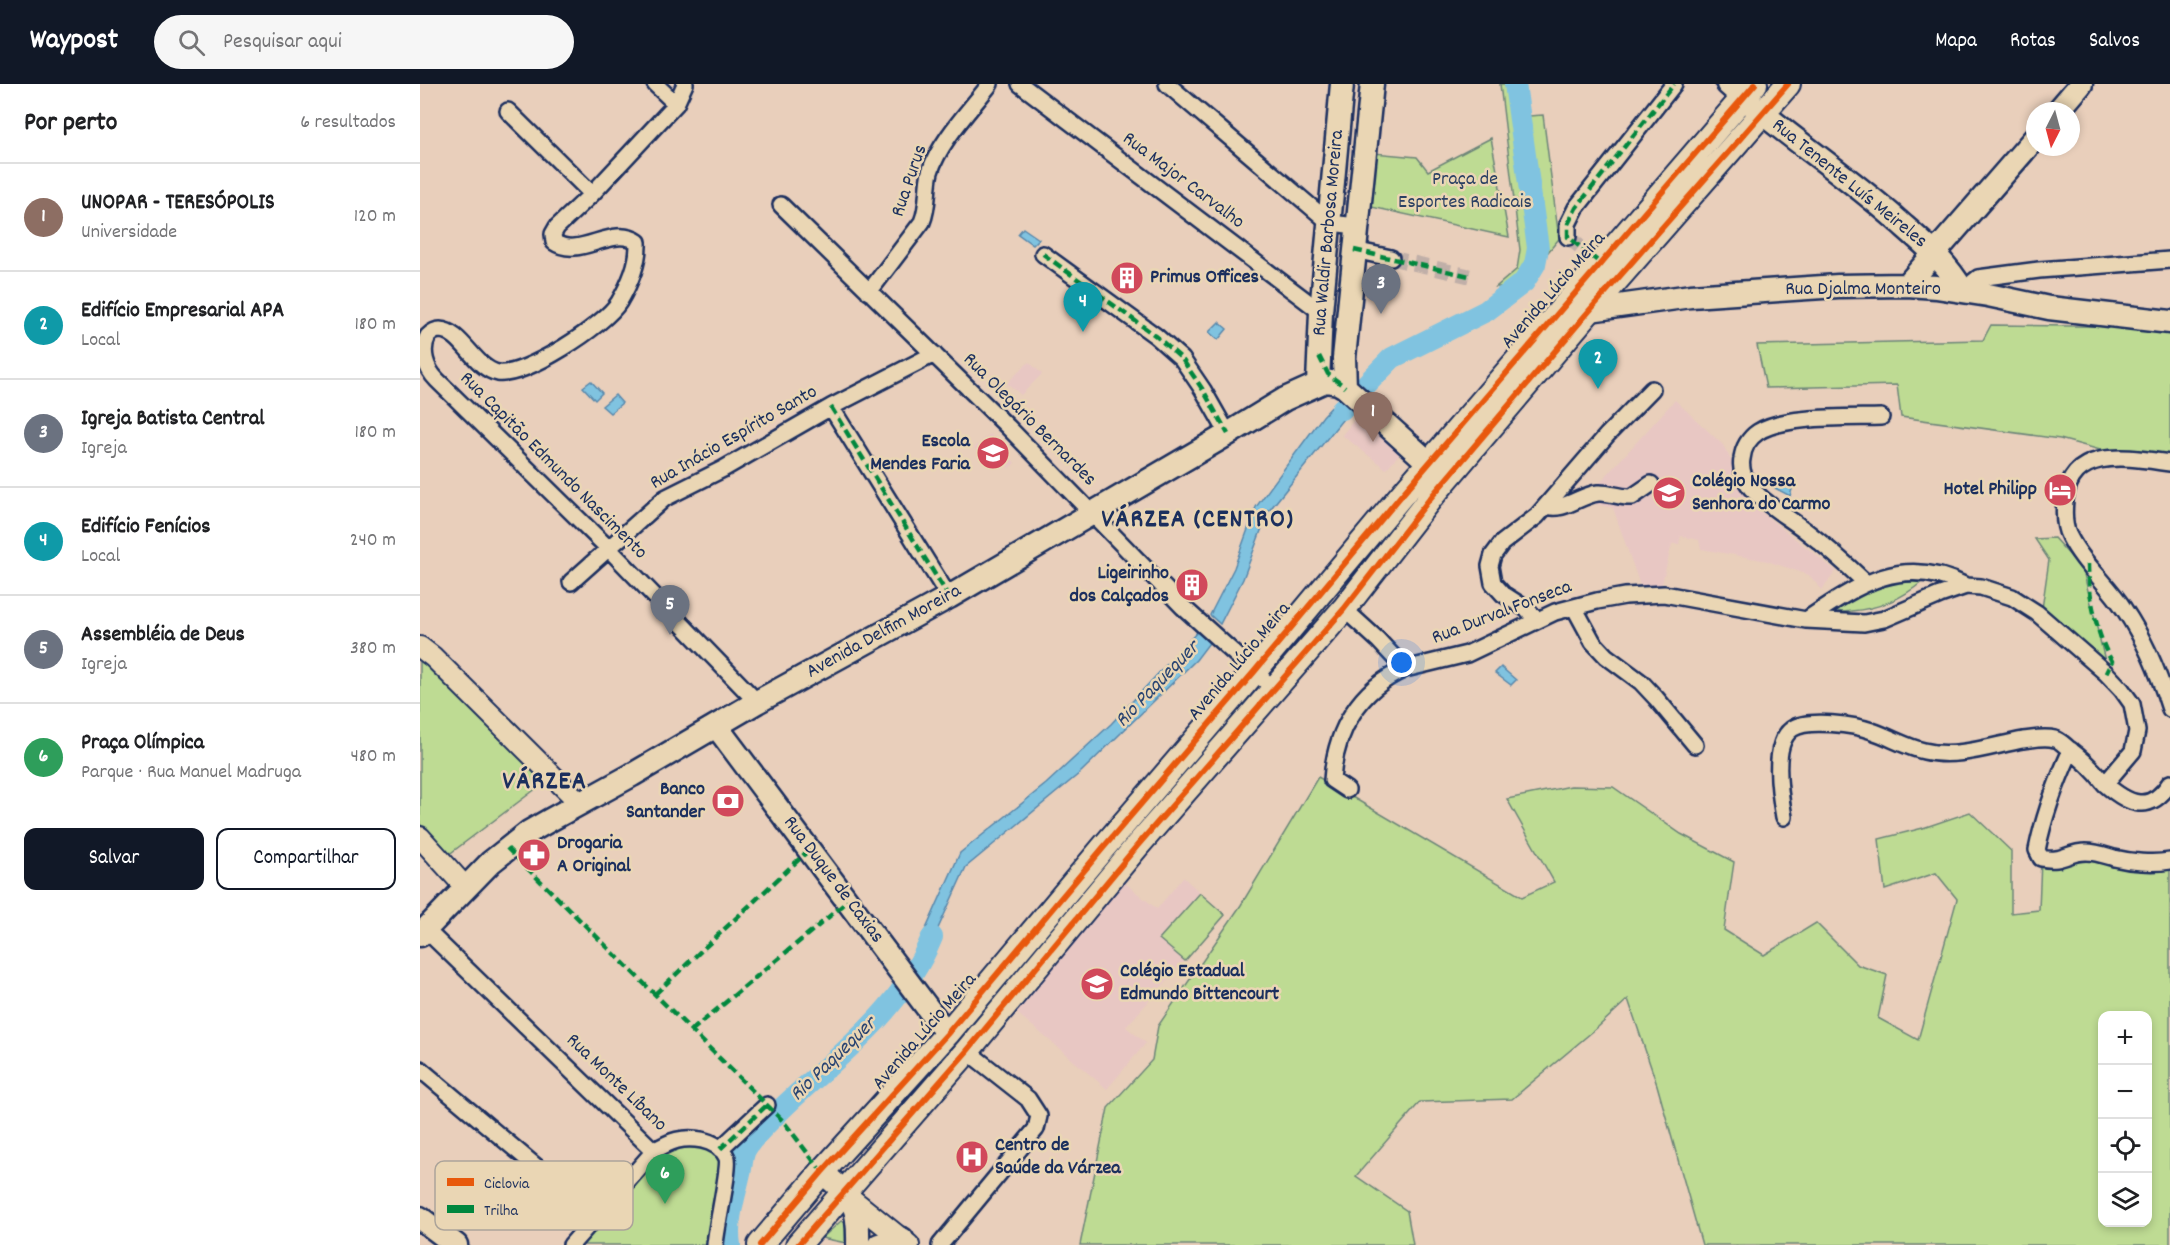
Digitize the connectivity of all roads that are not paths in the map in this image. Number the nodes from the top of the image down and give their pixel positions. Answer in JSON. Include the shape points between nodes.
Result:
{"nodes":[{"id":1,"x":656,"y":84,"type":"edge"},
{"id":2,"x":685,"y":84,"type":"edge"},
{"id":3,"x":990,"y":84,"type":"edge"},
{"id":4,"x":1020,"y":84,"type":"edge"},
{"id":5,"x":1167,"y":84,"type":"edge"},
{"id":6,"x":1342,"y":84,"type":"edge"},
{"id":7,"x":1372,"y":84,"type":"edge"},
{"id":8,"x":1674,"y":84,"type":"edge"},
{"id":9,"x":1788,"y":84,"type":"edge"},
{"id":10,"x":2081,"y":84,"type":"edge"},
{"id":11,"x":1742,"y":89,"type":"edge"},
{"id":12,"x":2066,"y":102,"type":"edge"},
{"id":13,"x":675,"y":104,"type":"junction"},
{"id":14,"x":1339,"y":108,"type":"junction"},
{"id":15,"x":508,"y":111,"type":"dead end"},
{"id":16,"x":1369,"y":111,"type":"junction"},
{"id":17,"x":1763,"y":114,"type":"junction"},
{"id":18,"x":2026,"y":149,"type":"edge"},
{"id":19,"x":592,"y":194,"type":"junction"},
{"id":20,"x":782,"y":205,"type":"dead end"},
{"id":21,"x":1330,"y":224,"type":"junction"},
{"id":22,"x":1357,"y":226,"type":"junction"},
{"id":23,"x":1568,"y":237,"type":"dead end"},
{"id":24,"x":1354,"y":250,"type":"junction"},
{"id":25,"x":1043,"y":254,"type":"dead end"},
{"id":26,"x":1936,"y":254,"type":"junction"},
{"id":27,"x":1391,"y":258,"type":"tunnel mouth"},
{"id":28,"x":2170,"y":260,"type":"edge"},
{"id":29,"x":1907,"y":285,"type":"junction"},
{"id":30,"x":869,"y":292,"type":"junction"},
{"id":31,"x":1969,"y":292,"type":"junction"},
{"id":32,"x":1590,"y":310,"type":"junction"},
{"id":33,"x":1322,"y":312,"type":"junction"},
{"id":34,"x":2170,"y":322,"type":"edge"},
{"id":35,"x":934,"y":354,"type":"junction"},
{"id":36,"x":1319,"y":356,"type":"junction"},
{"id":37,"x":1344,"y":358,"type":"junction"},
{"id":38,"x":1318,"y":383,"type":"junction"},
{"id":39,"x":1652,"y":389,"type":"dead end"},
{"id":40,"x":1353,"y":394,"type":"junction"},
{"id":41,"x":831,"y":407,"type":"junction"},
{"id":42,"x":1881,"y":417,"type":"dead end"},
{"id":43,"x":1227,"y":434,"type":"junction"},
{"id":44,"x":1429,"y":463,"type":"junction"},
{"id":45,"x":2170,"y":463,"type":"edge"},
{"id":46,"x":1651,"y":484,"type":"dead end"},
{"id":47,"x":1546,"y":506,"type":"junction"},
{"id":48,"x":1092,"y":514,"type":"junction"},
{"id":49,"x":608,"y":548,"type":"junction"},
{"id":50,"x":571,"y":582,"type":"dead end"},
{"id":51,"x":1865,"y":582,"type":"junction"},
{"id":52,"x":1966,"y":586,"type":"junction"},
{"id":53,"x":949,"y":597,"type":"junction"},
{"id":54,"x":1574,"y":607,"type":"junction"},
{"id":55,"x":1344,"y":609,"type":"junction"},
{"id":56,"x":1536,"y":620,"type":"junction"},
{"id":57,"x":1806,"y":620,"type":"junction"},
{"id":58,"x":420,"y":647,"type":"edge"},
{"id":59,"x":1405,"y":669,"type":"junction"},
{"id":60,"x":1254,"y":672,"type":"junction"},
{"id":61,"x":1274,"y":689,"type":"junction"},
{"id":62,"x":758,"y":702,"type":"junction"},
{"id":63,"x":2170,"y":709,"type":"edge"},
{"id":64,"x":717,"y":727,"type":"junction"},
{"id":65,"x":1695,"y":745,"type":"dead end"},
{"id":66,"x":2071,"y":750,"type":"junction"},
{"id":67,"x":2170,"y":783,"type":"edge"},
{"id":68,"x":2105,"y":784,"type":"junction"},
{"id":69,"x":1347,"y":790,"type":"dead end"},
{"id":70,"x":580,"y":803,"type":"junction"},
{"id":71,"x":1784,"y":816,"type":"dead end"},
{"id":72,"x":420,"y":837,"type":"edge"},
{"id":73,"x":2170,"y":861,"type":"edge"},
{"id":74,"x":465,"y":887,"type":"junction"},
{"id":75,"x":422,"y":932,"type":"edge"},
{"id":76,"x":946,"y":1034,"type":"junction"},
{"id":77,"x":967,"y":1051,"type":"junction"},
{"id":78,"x":420,"y":1069,"type":"edge"},
{"id":79,"x":767,"y":1105,"type":"dead end"},
{"id":80,"x":720,"y":1149,"type":"junction"},
{"id":81,"x":654,"y":1151,"type":"junction"},
{"id":82,"x":530,"y":1161,"type":"edge"},
{"id":83,"x":822,"y":1172,"type":"junction"},
{"id":84,"x":633,"y":1175,"type":"edge"},
{"id":85,"x":848,"y":1196,"type":"junction"},
{"id":86,"x":420,"y":1218,"type":"edge"},
{"id":87,"x":435,"y":1229,"type":"edge"},
{"id":88,"x":436,"y":1230,"type":"edge"},
{"id":89,"x":584,"y":1230,"type":"edge"},
{"id":90,"x":906,"y":1242,"type":"edge"},
{"id":91,"x":456,"y":1245,"type":"edge"},
{"id":92,"x":572,"y":1245,"type":"edge"},
{"id":93,"x":715,"y":1245,"type":"edge"},
{"id":94,"x":760,"y":1245,"type":"edge"},
{"id":95,"x":798,"y":1245,"type":"edge"},
{"id":96,"x":858,"y":1245,"type":"edge"},
{"id":97,"x":879,"y":1245,"type":"edge"},
{"id":98,"x":940,"y":1245,"type":"edge"}],
"edges":[{"from":1,"to":13,"type":"street"},
{"from":2,"to":13,"type":"street"},
{"from":3,"to":30,"type":"street","name":"Rua Purus","via":[[942,147],[930,173],[922,222]]},
{"from":4,"to":33,"type":"street","name":"Rua Major Carvalho"},
{"from":5,"to":21,"type":"street"},
{"from":6,"to":14,"type":"main road","name":"Rua Waldir Barbosa Moreira"},
{"from":7,"to":16,"type":"main road","name":"Rua Waldir Barbosa Moreira"},
{"from":8,"to":23,"type":"street","via":[[1576,208],[1568,224]]},
{"from":9,"to":17,"type":"main road","name":"Avenida Lúcio Meira"},
{"from":10,"to":12,"type":"main road"},
{"from":11,"to":17,"type":"main road","name":"Rua Tenente Luís Meireles"},
{"from":11,"to":44,"type":"main road","name":"Avenida Lúcio Meira"},
{"from":13,"to":19,"type":"street"},
{"from":14,"to":16,"type":"main road"},
{"from":14,"to":21,"type":"main road","name":"Rua Waldir Barbosa Moreira"},
{"from":15,"to":19,"type":"street"},
{"from":16,"to":22,"type":"main road","name":"Rua Waldir Barbosa Moreira"},
{"from":17,"to":26,"type":"main road","name":"Rua Tenente Luís Meireles","via":[[1878,202]]},
{"from":17,"to":32,"type":"main road","name":"Avenida Lúcio Meira"},
{"from":18,"to":26,"type":"main road"},
{"from":19,"to":49,"type":"street","name":"Rua Capitão Edmundo Nascimento","via":[[557,227],[554,242],[569,248],[616,237],[638,242],[633,269],[618,304],[595,326],[562,350],[506,372],[489,369],[453,335],[442,330],[426,338],[421,356],[429,371]]},
{"from":20,"to":30,"type":"street","name":"Rua Olegário Bernardes"},
{"from":21,"to":22,"type":"street"},
{"from":21,"to":33,"type":"main road","name":"Rua Waldir Barbosa Moreira"},
{"from":22,"to":24,"type":"main road","name":"Rua Waldir Barbosa Moreira"},
{"from":24,"to":27,"type":"street"},
{"from":24,"to":37,"type":"main road","name":"Rua Waldir Barbosa Moreira"},
{"from":25,"to":43,"type":"street","via":[[1182,359]]},
{"from":26,"to":29,"type":"main road"},
{"from":26,"to":31,"type":"main road","name":"Rua Tenente Luís Meireles"},
{"from":28,"to":31,"type":"street","via":[[1978,278]]},
{"from":29,"to":31,"type":"main road","name":"Rua Djalma Monteiro"},
{"from":29,"to":32,"type":"main road","name":"Rua Djalma Monteiro","via":[[1702,295]]},
{"from":30,"to":35,"type":"street","name":"Rua Olegário Bernardes"},
{"from":31,"to":34,"type":"main road","name":"Rua Djalma Monteiro","via":[[2049,308]]},
{"from":32,"to":55,"type":"main road","name":"Avenida Lúcio Meira","via":[[1432,496]]},
{"from":33,"to":36,"type":"main road","name":"Rua Waldir Barbosa Moreira"},
{"from":35,"to":41,"type":"street","name":"Rua Inácio Espírito Santo"},
{"from":35,"to":48,"type":"street","name":"Rua Olegário Bernardes"},
{"from":36,"to":37,"type":"main road"},
{"from":36,"to":38,"type":"main road","name":"Rua Waldir Barbosa Moreira"},
{"from":36,"to":40,"type":"street","via":[[1328,374]]},
{"from":37,"to":40,"type":"main road","name":"Rua Waldir Barbosa Moreira"},
{"from":38,"to":40,"type":"main road","via":[[1332,381]]},
{"from":38,"to":43,"type":"main road","name":"Avenida Delfim Moreira"},
{"from":39,"to":47,"type":"street"},
{"from":40,"to":44,"type":"main road"},
{"from":41,"to":49,"type":"street","name":"Rua Inácio Espírito Santo","via":[[666,498]]},
{"from":41,"to":53,"type":"street"},
{"from":42,"to":51,"type":"street","via":[[1771,426],[1746,444],[1741,464],[1743,476],[1753,490]]},
{"from":43,"to":48,"type":"main road","name":"Avenida Delfim Moreira"},
{"from":44,"to":60,"type":"main road","name":"Avenida Lúcio Meira"},
{"from":45,"to":63,"type":"street","via":[[2129,458],[2102,459],[2085,465],[2067,488],[2064,510],[2067,534],[2125,610],[2158,671]]},
{"from":46,"to":47,"type":"street","via":[[1632,497],[1599,493],[1563,506]]},
{"from":47,"to":56,"type":"street","via":[[1498,548],[1490,566],[1497,588],[1528,609]]},
{"from":48,"to":53,"type":"main road","name":"Avenida Delfim Moreira"},
{"from":48,"to":60,"type":"street","name":"Rua Olegário Bernardes"},
{"from":49,"to":50,"type":"street","name":"Rua Inácio Espírito Santo"},
{"from":49,"to":62,"type":"street","name":"Rua Capitão Edmundo Nascimento"},
{"from":51,"to":52,"type":"street","name":"Rua Durval Fonseca","via":[[1927,572]]},
{"from":51,"to":57,"type":"street","name":"Rua Durval Fonseca"},
{"from":52,"to":57,"type":"street","name":"Rua Durval Fonseca","via":[[1872,622]]},
{"from":52,"to":68,"type":"street","name":"Rua Durval Fonseca","via":[[1993,589],[2037,613],[2122,690],[2132,704],[2137,739],[2133,751]]},
{"from":53,"to":62,"type":"main road","name":"Avenida Delfim Moreira"},
{"from":54,"to":56,"type":"street","name":"Rua Durval Fonseca"},
{"from":54,"to":57,"type":"street","name":"Rua Durval Fonseca","via":[[1625,596],[1664,594]]},
{"from":54,"to":65,"type":"street","via":[[1593,642],[1641,682]]},
{"from":55,"to":59,"type":"street"},
{"from":55,"to":61,"type":"main road","name":"Avenida Lúcio Meira"},
{"from":56,"to":59,"type":"street","name":"Rua Durval Fonseca","via":[[1467,654]]},
{"from":58,"to":70,"type":"street"},
{"from":59,"to":69,"type":"street","name":"Rua Durval Fonseca","via":[[1392,674],[1363,698],[1345,723],[1332,780]]},
{"from":60,"to":61,"type":"street","name":"Rua Olegário Bernardes"},
{"from":60,"to":76,"type":"main road","name":"Avenida Lúcio Meira"},
{"from":61,"to":77,"type":"main road","name":"Avenida Lúcio Meira"},
{"from":62,"to":64,"type":"main road","name":"Avenida Delfim Moreira"},
{"from":64,"to":70,"type":"main road","name":"Avenida Delfim Moreira"},
{"from":64,"to":76,"type":"main road","name":"Rua Duque de Caxias"},
{"from":66,"to":68,"type":"street"},
{"from":66,"to":71,"type":"street","via":[[2056,739],[2040,738],[1945,755],[1856,727],[1801,725],[1787,733],[1781,745],[1779,776]]},
{"from":66,"to":73,"type":"street","via":[[2052,793],[2039,838],[2037,850],[2041,858],[2054,861],[2096,852],[2116,859]]},
{"from":67,"to":68,"type":"street","via":[[2156,799],[2135,804]]},
{"from":70,"to":74,"type":"main road","name":"Avenida Delfim Moreira","via":[[529,832]]},
{"from":72,"to":74,"type":"street"},
{"from":74,"to":75,"type":"main road","name":"Avenida Delfim Moreira"},
{"from":75,"to":81,"type":"street","name":"Rua Monte Líbano"},
{"from":76,"to":83,"type":"main road","name":"Avenida Lúcio Meira"},
{"from":77,"to":85,"type":"main road","name":"Avenida Lúcio Meira"},
{"from":77,"to":98,"type":"street","via":[[1028,1099],[1036,1108],[1039,1122],[1027,1142]]},
{"from":78,"to":82,"type":"street"},
{"from":79,"to":80,"type":"street"},
{"from":80,"to":81,"type":"street","name":"Rua Monte Líbano","via":[[707,1141],[679,1138]]},
{"from":80,"to":93,"type":"street","via":[[728,1169]]},
{"from":81,"to":84,"type":"street"},
{"from":83,"to":85,"type":"main road"},
{"from":83,"to":94,"type":"main road","name":"Avenida Lúcio Meira"},
{"from":85,"to":90,"type":"street"},
{"from":85,"to":95,"type":"main road","name":"Avenida Lúcio Meira"},
{"from":85,"to":96,"type":"main road","via":[[857,1219]]},
{"from":86,"to":87,"type":"main road"},
{"from":88,"to":91,"type":"main road"},
{"from":89,"to":92,"type":"street"},
{"from":90,"to":97,"type":"main road"}]}
